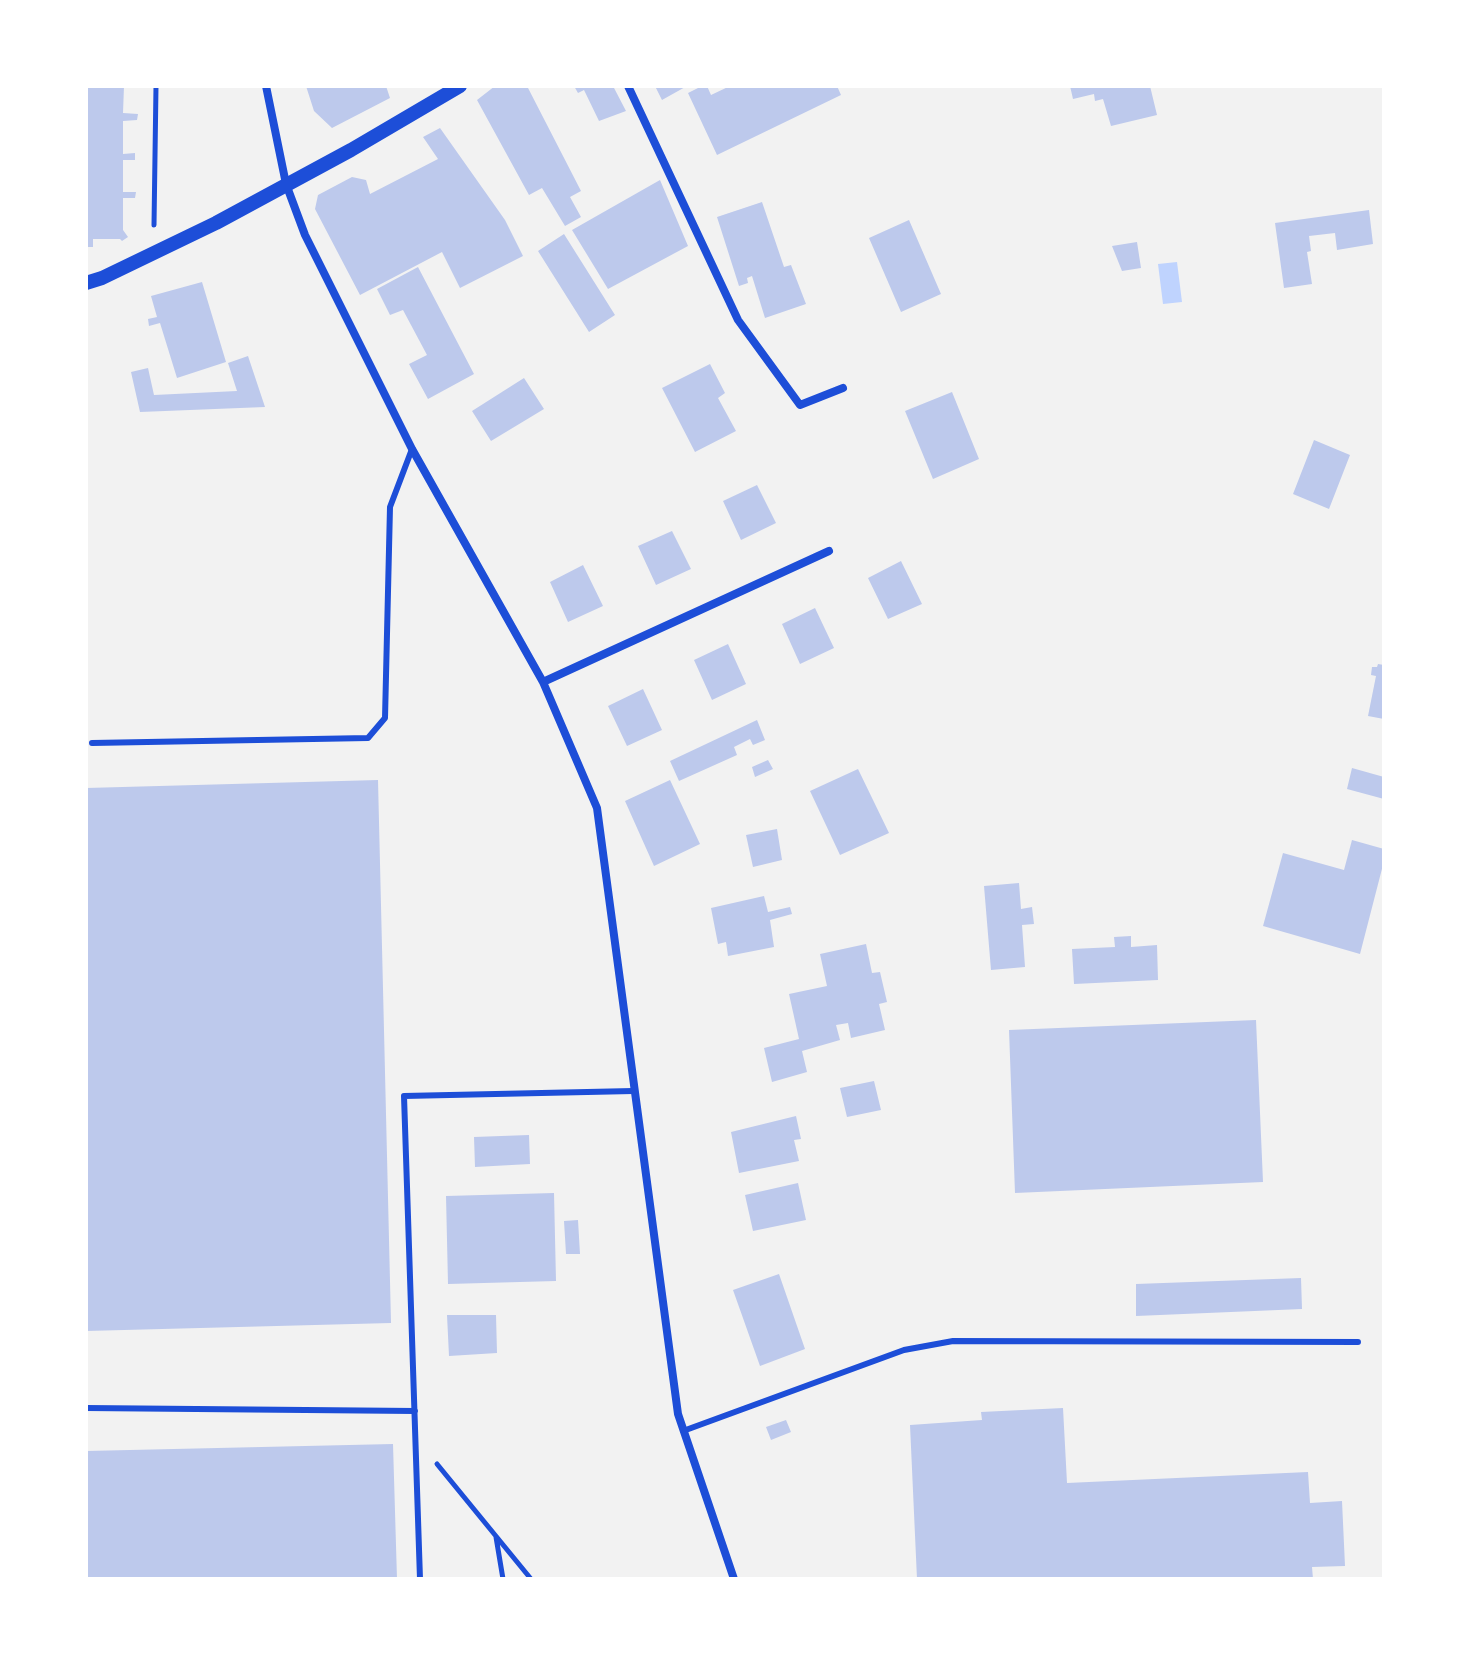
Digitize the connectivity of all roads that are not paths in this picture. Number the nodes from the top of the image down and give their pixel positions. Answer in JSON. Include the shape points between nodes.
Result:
{"nodes":[{"id":1,"x":266,"y":86,"type":"edge"},
{"id":2,"x":460,"y":86,"type":"edge"},
{"id":3,"x":628,"y":86,"type":"edge"},
{"id":4,"x":286,"y":184,"type":"junction"},
{"id":5,"x":86,"y":283,"type":"edge"},
{"id":6,"x":843,"y":388,"type":"dead end"},
{"id":7,"x":412,"y":449,"type":"junction"},
{"id":8,"x":829,"y":551,"type":"dead end"},
{"id":9,"x":543,"y":682,"type":"junction"},
{"id":10,"x":92,"y":743,"type":"dead end"},
{"id":11,"x":633,"y":1091,"type":"junction"},
{"id":12,"x":1358,"y":1342,"type":"dead end"},
{"id":13,"x":86,"y":1408,"type":"edge"},
{"id":14,"x":415,"y":1411,"type":"junction"},
{"id":15,"x":683,"y":1431,"type":"junction"},
{"id":16,"x":420,"y":1579,"type":"edge"},
{"id":17,"x":734,"y":1579,"type":"edge"}],
"edges":[{"from":1,"to":4,"type":"street"},
{"from":2,"to":4,"type":"street"},
{"from":3,"to":6,"type":"street","via":[[738,320],[800,405]]},
{"from":4,"to":5,"type":"street"},
{"from":4,"to":7,"type":"street","via":[[305,235]]},
{"from":7,"to":9,"type":"street"},
{"from":7,"to":10,"type":"lane","via":[[390,507],[385,718],[368,738]]},
{"from":8,"to":9,"type":"street"},
{"from":9,"to":11,"type":"street","via":[[597,808]]},
{"from":11,"to":14,"type":"lane","via":[[404,1096]]},
{"from":11,"to":15,"type":"street"},
{"from":12,"to":15,"type":"lane","via":[[953,1341],[904,1350]]},
{"from":13,"to":14,"type":"lane"},
{"from":14,"to":16,"type":"lane"},
{"from":15,"to":17,"type":"street"}]}
